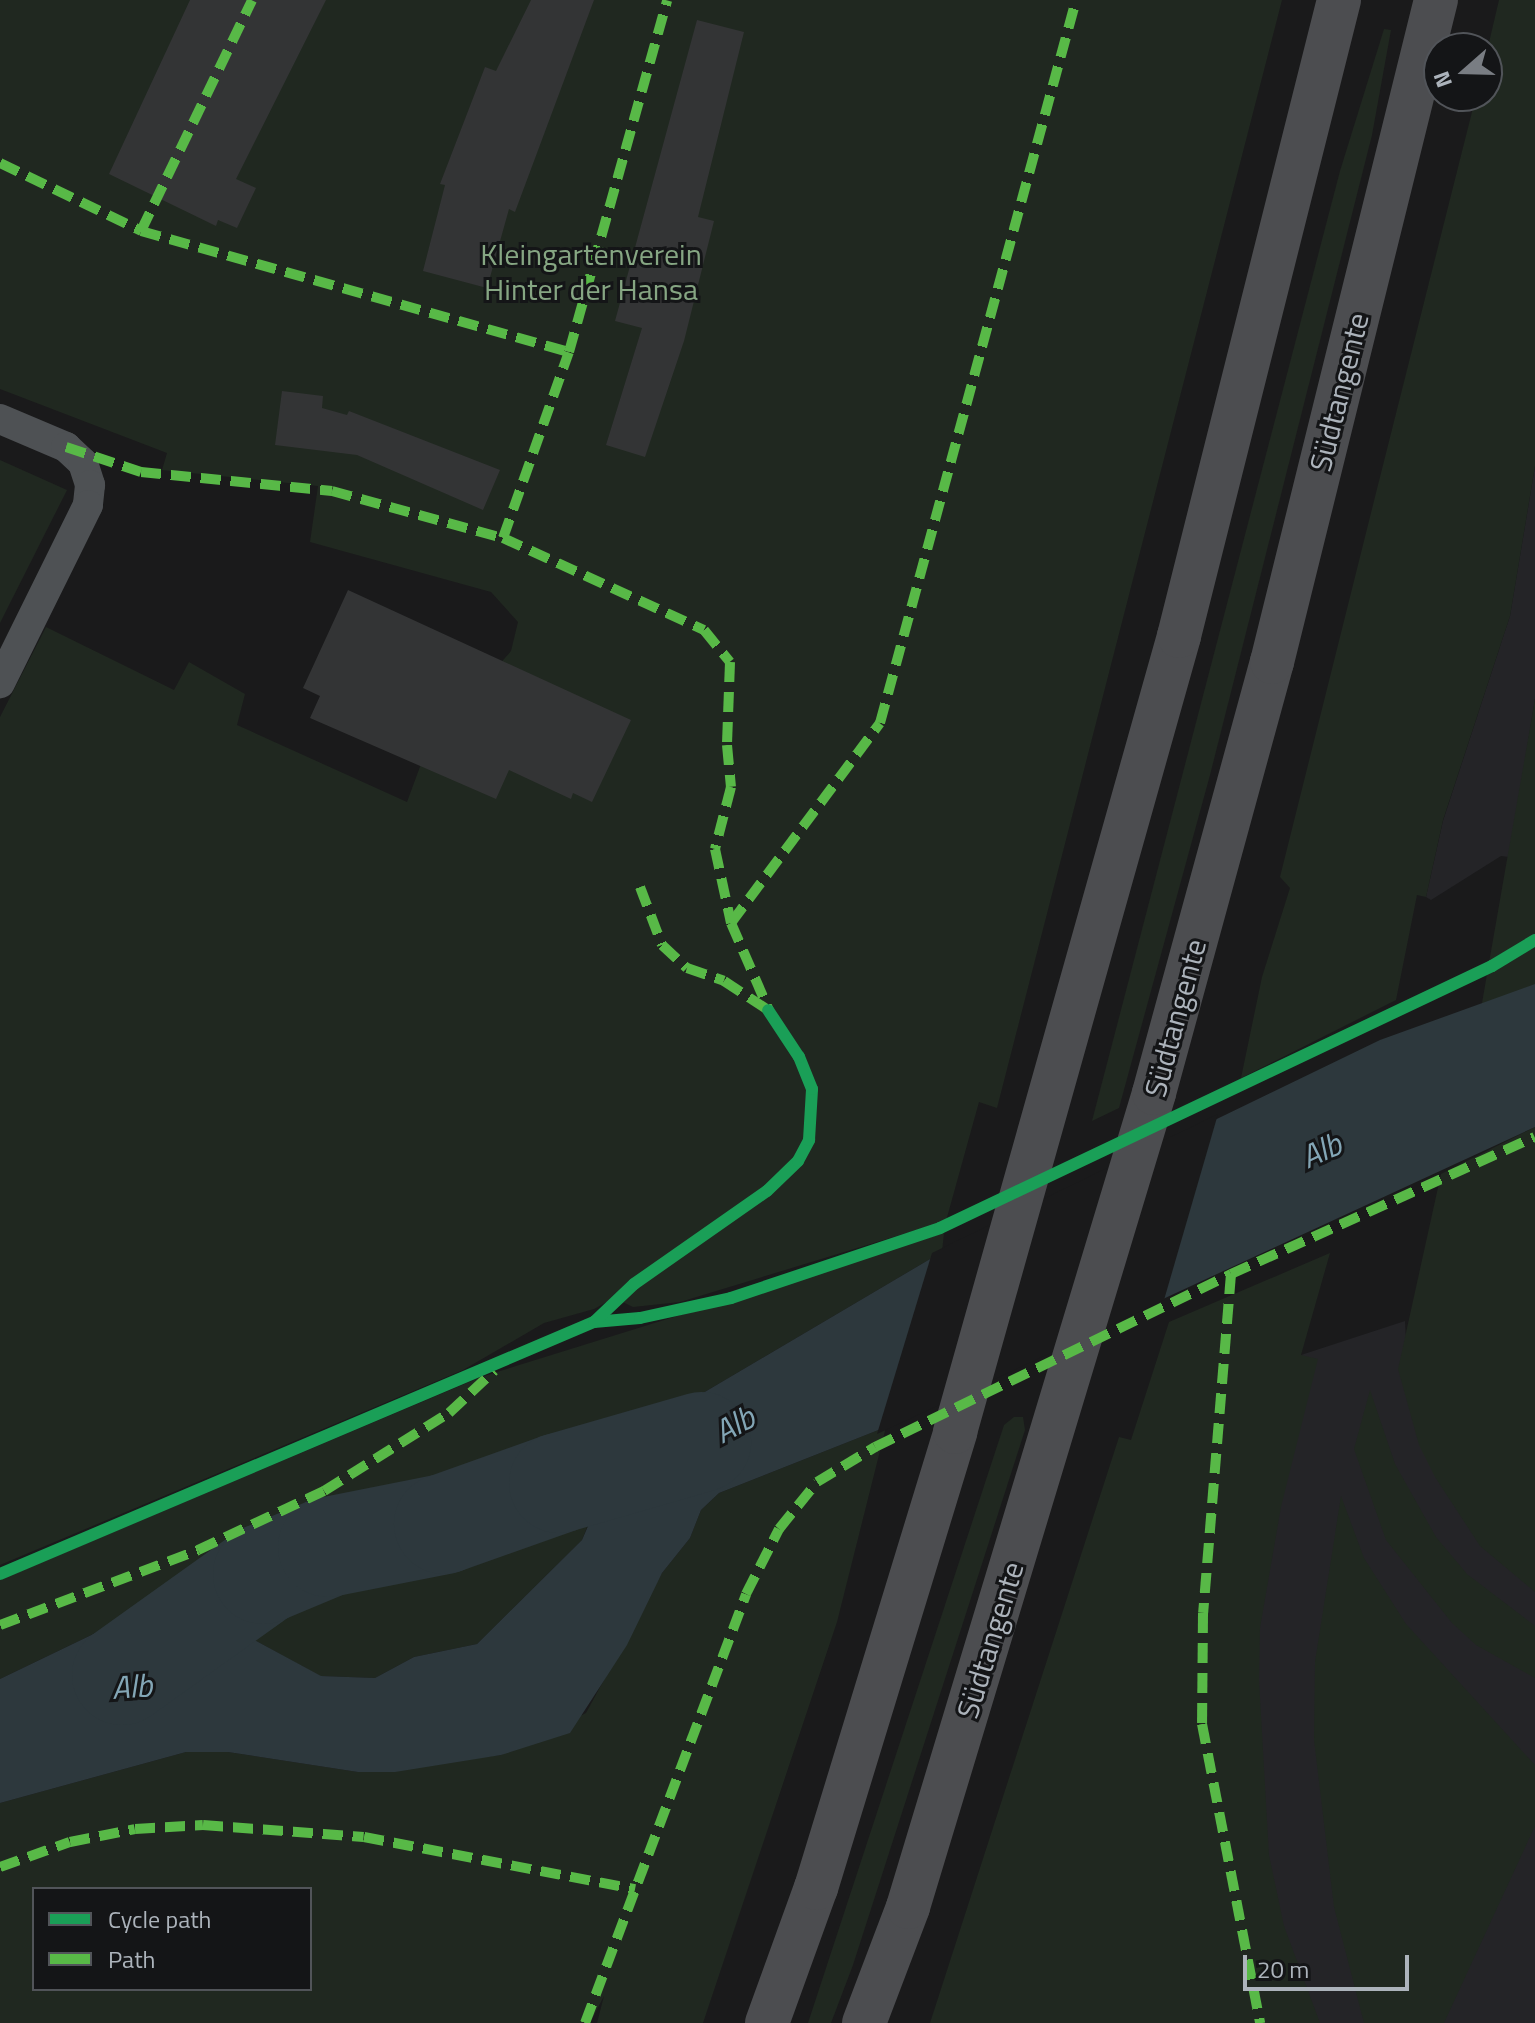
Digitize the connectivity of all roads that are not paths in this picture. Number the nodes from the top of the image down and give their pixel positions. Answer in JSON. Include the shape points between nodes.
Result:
{"nodes":[{"id":1,"x":1339,"y":0,"type":"edge"},
{"id":2,"x":1436,"y":0,"type":"edge"},
{"id":3,"x":0,"y":419,"type":"edge"},
{"id":4,"x":0,"y":683,"type":"edge"},
{"id":5,"x":767,"y":2023,"type":"edge"},
{"id":6,"x":864,"y":2023,"type":"edge"}],
"edges":[{"from":1,"to":5,"type":"highway","via":[[1179,636],[955,1432],[816,1888]]},
{"from":2,"to":6,"type":"highway","name":"Südtangente","via":[[1272,662],[1154,1093],[908,1907]]},
{"from":3,"to":4,"type":"lane","via":[[66,447],[83,463],[90,485],[88,505]]}]}
